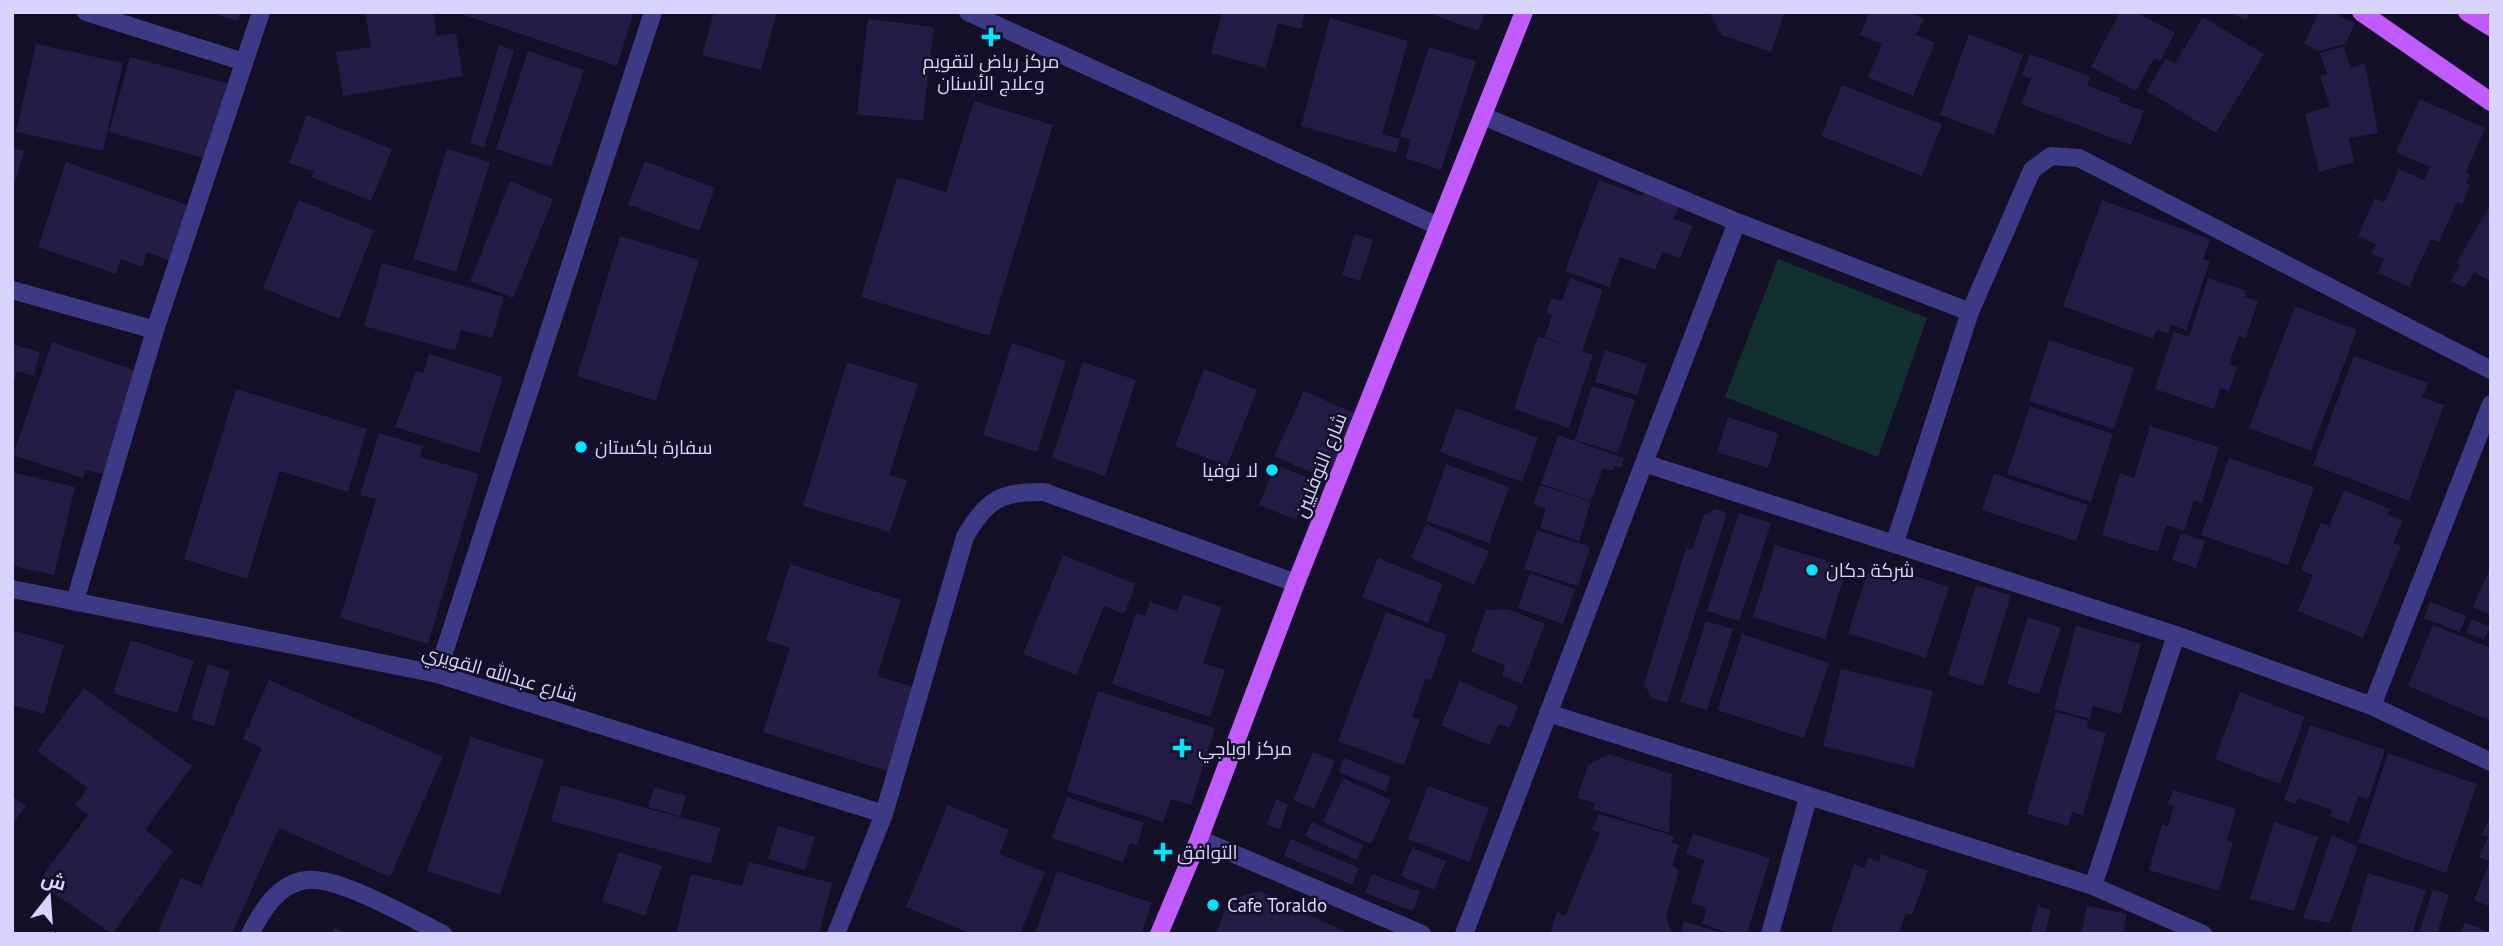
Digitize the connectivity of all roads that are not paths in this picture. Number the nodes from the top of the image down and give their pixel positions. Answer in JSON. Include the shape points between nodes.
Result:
{"nodes":[{"id":1,"x":86,"y":12,"type":"edge"},
{"id":2,"x":261,"y":12,"type":"edge"},
{"id":3,"x":653,"y":12,"type":"edge"},
{"id":4,"x":968,"y":12,"type":"edge"},
{"id":5,"x":1524,"y":12,"type":"edge"},
{"id":6,"x":2361,"y":12,"type":"edge"},
{"id":7,"x":2467,"y":12,"type":"edge"},
{"id":8,"x":2491,"y":27,"type":"edge"},
{"id":9,"x":244,"y":62,"type":"junction"},
{"id":10,"x":2491,"y":102,"type":"edge"},
{"id":11,"x":1483,"y":116,"type":"junction"},
{"id":12,"x":1737,"y":222,"type":"junction"},
{"id":13,"x":1438,"y":226,"type":"junction"},
{"id":14,"x":12,"y":290,"type":"edge"},
{"id":15,"x":1970,"y":312,"type":"junction"},
{"id":16,"x":155,"y":330,"type":"junction"},
{"id":17,"x":2491,"y":370,"type":"edge"},
{"id":18,"x":2491,"y":404,"type":"edge"},
{"id":19,"x":1644,"y":463,"type":"junction"},
{"id":20,"x":1895,"y":542,"type":"junction"},
{"id":21,"x":1296,"y":583,"type":"junction"},
{"id":22,"x":12,"y":589,"type":"edge"},
{"id":23,"x":75,"y":601,"type":"junction"},
{"id":24,"x":2176,"y":635,"type":"junction"},
{"id":25,"x":437,"y":674,"type":"junction"},
{"id":26,"x":2372,"y":706,"type":"junction"},
{"id":27,"x":1548,"y":713,"type":"junction"},
{"id":28,"x":2491,"y":762,"type":"edge"},
{"id":29,"x":1808,"y":798,"type":"junction"},
{"id":30,"x":884,"y":814,"type":"junction"},
{"id":31,"x":1199,"y":839,"type":"junction"},
{"id":32,"x":2093,"y":886,"type":"junction"},
{"id":33,"x":250,"y":934,"type":"edge"},
{"id":34,"x":443,"y":934,"type":"edge"},
{"id":35,"x":836,"y":934,"type":"edge"},
{"id":36,"x":1158,"y":934,"type":"edge"},
{"id":37,"x":1422,"y":934,"type":"edge"},
{"id":38,"x":1464,"y":934,"type":"edge"},
{"id":39,"x":1770,"y":934,"type":"edge"},
{"id":40,"x":2203,"y":934,"type":"edge"}],
"edges":[{"from":1,"to":9,"type":"street"},
{"from":2,"to":9,"type":"street"},
{"from":3,"to":25,"type":"street"},
{"from":4,"to":13,"type":"street"},
{"from":5,"to":11,"type":"main road","name":"شارع النوفليين"},
{"from":6,"to":10,"type":"main road"},
{"from":7,"to":8,"type":"main road"},
{"from":9,"to":16,"type":"street"},
{"from":11,"to":12,"type":"street"},
{"from":11,"to":13,"type":"main road","name":"شارع النوفليين"},
{"from":12,"to":15,"type":"street"},
{"from":12,"to":19,"type":"street"},
{"from":13,"to":21,"type":"main road","name":"شارع النوفليين"},
{"from":14,"to":16,"type":"street"},
{"from":15,"to":17,"type":"street","via":[[2032,170],[2051,156],[2079,158]]},
{"from":15,"to":20,"type":"street"},
{"from":16,"to":23,"type":"street"},
{"from":18,"to":26,"type":"street"},
{"from":19,"to":20,"type":"street"},
{"from":19,"to":27,"type":"street"},
{"from":20,"to":24,"type":"street"},
{"from":21,"to":30,"type":"street","via":[[1044,492],[999,496],[979,513],[965,537]]},
{"from":21,"to":31,"type":"main road","name":"شارع النوفليين"},
{"from":22,"to":23,"type":"street","name":"شارع عبدالله القويري"},
{"from":23,"to":25,"type":"street","name":"شارع عبدالله القويري"},
{"from":24,"to":26,"type":"street"},
{"from":24,"to":32,"type":"street"},
{"from":25,"to":30,"type":"street","name":"شارع عبدالله القويري"},
{"from":26,"to":28,"type":"street"},
{"from":27,"to":29,"type":"street"},
{"from":27,"to":38,"type":"street"},
{"from":29,"to":32,"type":"street"},
{"from":29,"to":39,"type":"street"},
{"from":30,"to":35,"type":"street"},
{"from":31,"to":36,"type":"main road","name":"شارع النوفليين"},
{"from":31,"to":37,"type":"street"},
{"from":32,"to":40,"type":"street"},
{"from":33,"to":34,"type":"street","via":[[264,906],[307,880],[352,890]]}]}
